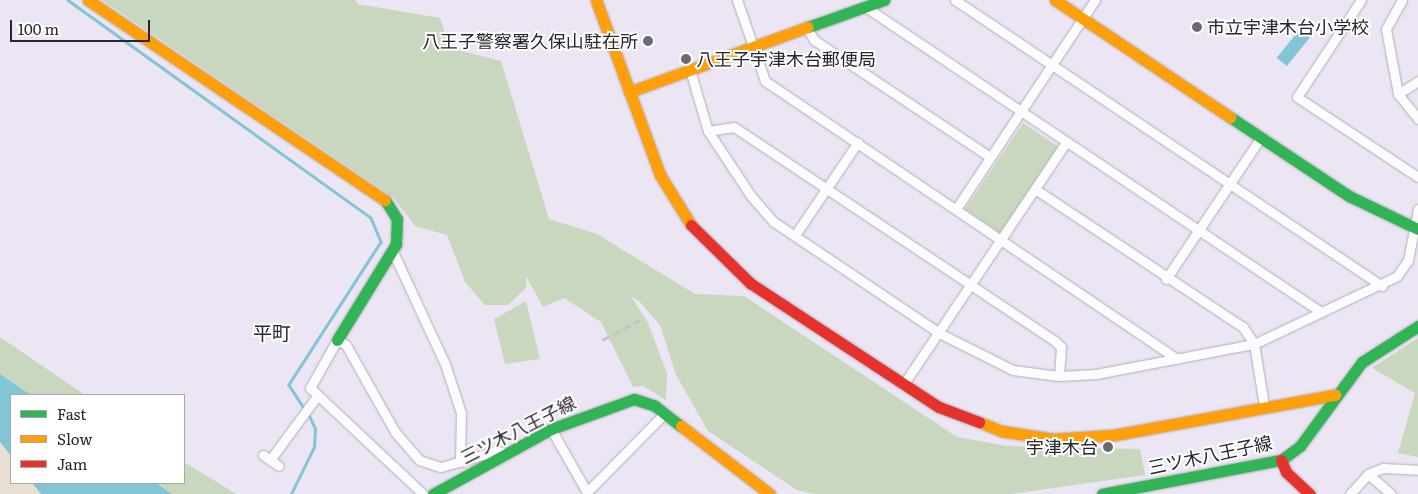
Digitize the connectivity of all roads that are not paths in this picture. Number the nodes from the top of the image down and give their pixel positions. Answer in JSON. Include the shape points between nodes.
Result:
{"nodes":[{"id":1,"x":88,"y":0,"type":"edge"},
{"id":2,"x":596,"y":0,"type":"edge"},
{"id":3,"x":737,"y":0,"type":"edge"},
{"id":4,"x":884,"y":0,"type":"edge"},
{"id":5,"x":955,"y":0,"type":"edge"},
{"id":6,"x":1055,"y":0,"type":"edge"},
{"id":7,"x":1095,"y":0,"type":"edge"},
{"id":8,"x":1361,"y":0,"type":"edge"},
{"id":9,"x":1402,"y":0,"type":"edge"},
{"id":10,"x":864,"y":6,"type":"junction"},
{"id":11,"x":1084,"y":19,"type":"junction"},
{"id":12,"x":806,"y":27,"type":"junction"},
{"id":13,"x":753,"y":48,"type":"junction"},
{"id":14,"x":1052,"y":65,"type":"junction"},
{"id":15,"x":690,"y":70,"type":"junction"},
{"id":16,"x":1418,"y":81,"type":"edge"},
{"id":17,"x":629,"y":92,"type":"junction"},
{"id":18,"x":1398,"y":94,"type":"junction"},
{"id":19,"x":1021,"y":111,"type":"junction"},
{"id":20,"x":1418,"y":119,"type":"edge"},
{"id":21,"x":708,"y":131,"type":"junction"},
{"id":22,"x":1261,"y":137,"type":"junction"},
{"id":23,"x":858,"y":142,"type":"junction"},
{"id":24,"x":1066,"y":142,"type":"junction"},
{"id":25,"x":990,"y":157,"type":"junction"},
{"id":26,"x":1418,"y":177,"type":"edge"},
{"id":27,"x":1230,"y":183,"type":"junction"},
{"id":28,"x":827,"y":189,"type":"junction"},
{"id":29,"x":1035,"y":189,"type":"junction"},
{"id":30,"x":956,"y":209,"type":"junction"},
{"id":31,"x":1418,"y":209,"type":"edge"},
{"id":32,"x":1416,"y":228,"type":"edge"},
{"id":33,"x":1198,"y":230,"type":"junction"},
{"id":34,"x":795,"y":235,"type":"junction"},
{"id":35,"x":1002,"y":239,"type":"junction"},
{"id":36,"x":393,"y":252,"type":"junction"},
{"id":37,"x":1166,"y":279,"type":"junction"},
{"id":38,"x":970,"y":286,"type":"junction"},
{"id":39,"x":1382,"y":286,"type":"junction"},
{"id":40,"x":1321,"y":312,"type":"junction"},
{"id":41,"x":1418,"y":326,"type":"edge"},
{"id":42,"x":939,"y":333,"type":"junction"},
{"id":43,"x":337,"y":340,"type":"junction"},
{"id":44,"x":1254,"y":344,"type":"junction"},
{"id":45,"x":1177,"y":360,"type":"junction"},
{"id":46,"x":1059,"y":376,"type":"junction"},
{"id":47,"x":903,"y":385,"type":"junction"},
{"id":48,"x":1335,"y":395,"type":"junction"},
{"id":49,"x":314,"y":399,"type":"junction"},
{"id":50,"x":1264,"y":405,"type":"junction"},
{"id":51,"x":665,"y":413,"type":"junction"},
{"id":52,"x":551,"y":429,"type":"junction"},
{"id":53,"x":506,"y":454,"type":"junction"},
{"id":54,"x":1281,"y":460,"type":"junction"},
{"id":55,"x":460,"y":462,"type":"junction"},
{"id":56,"x":279,"y":466,"type":"dead end"},
{"id":57,"x":1418,"y":470,"type":"edge"},
{"id":58,"x":1368,"y":474,"type":"junction"},
{"id":59,"x":589,"y":492,"type":"edge"},
{"id":60,"x":424,"y":494,"type":"edge"},
{"id":61,"x":433,"y":494,"type":"edge"},
{"id":62,"x":770,"y":494,"type":"edge"},
{"id":63,"x":1106,"y":494,"type":"edge"},
{"id":64,"x":1310,"y":494,"type":"edge"},
{"id":65,"x":1350,"y":494,"type":"edge"},
{"id":66,"x":1391,"y":494,"type":"edge"}],
"edges":[{"from":1,"to":36,"type":"street","via":[[382,197],[397,219]]},
{"from":2,"to":17,"type":"street"},
{"from":3,"to":13,"type":"street"},
{"from":4,"to":10,"type":"street"},
{"from":5,"to":14,"type":"street"},
{"from":6,"to":11,"type":"street"},
{"from":7,"to":11,"type":"street"},
{"from":8,"to":26,"type":"street","via":[[1297,97]]},
{"from":9,"to":18,"type":"street","via":[[1386,29]]},
{"from":10,"to":12,"type":"street"},
{"from":10,"to":19,"type":"street"},
{"from":11,"to":14,"type":"street"},
{"from":11,"to":22,"type":"street"},
{"from":12,"to":13,"type":"street"},
{"from":12,"to":25,"type":"street","via":[[814,40]]},
{"from":13,"to":15,"type":"street"},
{"from":13,"to":23,"type":"street","via":[[766,81]]},
{"from":14,"to":19,"type":"street"},
{"from":14,"to":27,"type":"street"},
{"from":15,"to":17,"type":"street"},
{"from":15,"to":21,"type":"street"},
{"from":16,"to":18,"type":"street"},
{"from":17,"to":47,"type":"street","via":[[660,175],[706,244],[750,283]]},
{"from":18,"to":20,"type":"street"},
{"from":19,"to":24,"type":"street"},
{"from":19,"to":25,"type":"street"},
{"from":21,"to":28,"type":"street","via":[[734,127]]},
{"from":21,"to":34,"type":"street","via":[[751,196],[774,222]]},
{"from":22,"to":27,"type":"street"},
{"from":22,"to":32,"type":"street","via":[[1349,196]]},
{"from":23,"to":28,"type":"street"},
{"from":23,"to":30,"type":"street"},
{"from":24,"to":29,"type":"street"},
{"from":24,"to":33,"type":"street"},
{"from":25,"to":30,"type":"street"},
{"from":27,"to":33,"type":"street"},
{"from":27,"to":39,"type":"street"},
{"from":28,"to":34,"type":"street"},
{"from":28,"to":38,"type":"street"},
{"from":29,"to":35,"type":"street"},
{"from":29,"to":37,"type":"street"},
{"from":30,"to":35,"type":"street"},
{"from":31,"to":32,"type":"street"},
{"from":32,"to":39,"type":"street","via":[[1405,266]]},
{"from":33,"to":37,"type":"street"},
{"from":33,"to":40,"type":"street"},
{"from":34,"to":42,"type":"street"},
{"from":35,"to":38,"type":"street"},
{"from":35,"to":45,"type":"street"},
{"from":36,"to":43,"type":"street"},
{"from":36,"to":55,"type":"street","via":[[441,356],[461,413]]},
{"from":37,"to":44,"type":"street","via":[[1243,327]]},
{"from":38,"to":42,"type":"street"},
{"from":38,"to":46,"type":"street","via":[[1061,347]]},
{"from":39,"to":40,"type":"street"},
{"from":40,"to":44,"type":"street"},
{"from":41,"to":48,"type":"street","name":"三ツ木八王子線","via":[[1371,353]]},
{"from":42,"to":46,"type":"street","via":[[1013,370]]},
{"from":42,"to":47,"type":"street"},
{"from":43,"to":49,"type":"street","via":[[310,381]]},
{"from":43,"to":55,"type":"street","via":[[346,345],[394,432],[414,456],[436,467]]},
{"from":44,"to":45,"type":"street"},
{"from":44,"to":50,"type":"street"},
{"from":45,"to":46,"type":"street"},
{"from":47,"to":50,"type":"street","via":[[975,423],[1053,439],[1114,435]]},
{"from":48,"to":50,"type":"street"},
{"from":48,"to":54,"type":"street","name":"三ツ木八王子線","via":[[1300,446]]},
{"from":49,"to":56,"type":"street","via":[[266,458]]},
{"from":49,"to":60,"type":"street"},
{"from":51,"to":52,"type":"street","name":"三ツ木八王子線","via":[[641,400],[628,400]]},
{"from":51,"to":59,"type":"street"},
{"from":51,"to":62,"type":"street","name":"三ツ木八王子線"},
{"from":52,"to":53,"type":"street","name":"三ツ木八王子線"},
{"from":52,"to":59,"type":"street"},
{"from":53,"to":55,"type":"street","via":[[496,452]]},
{"from":53,"to":61,"type":"street","name":"三ツ木八王子線"},
{"from":54,"to":63,"type":"street","name":"三ツ木八王子線"},
{"from":54,"to":64,"type":"street","via":[[1286,472]]},
{"from":57,"to":58,"type":"street","via":[[1383,468]]},
{"from":58,"to":65,"type":"street"},
{"from":58,"to":66,"type":"street"}]}
